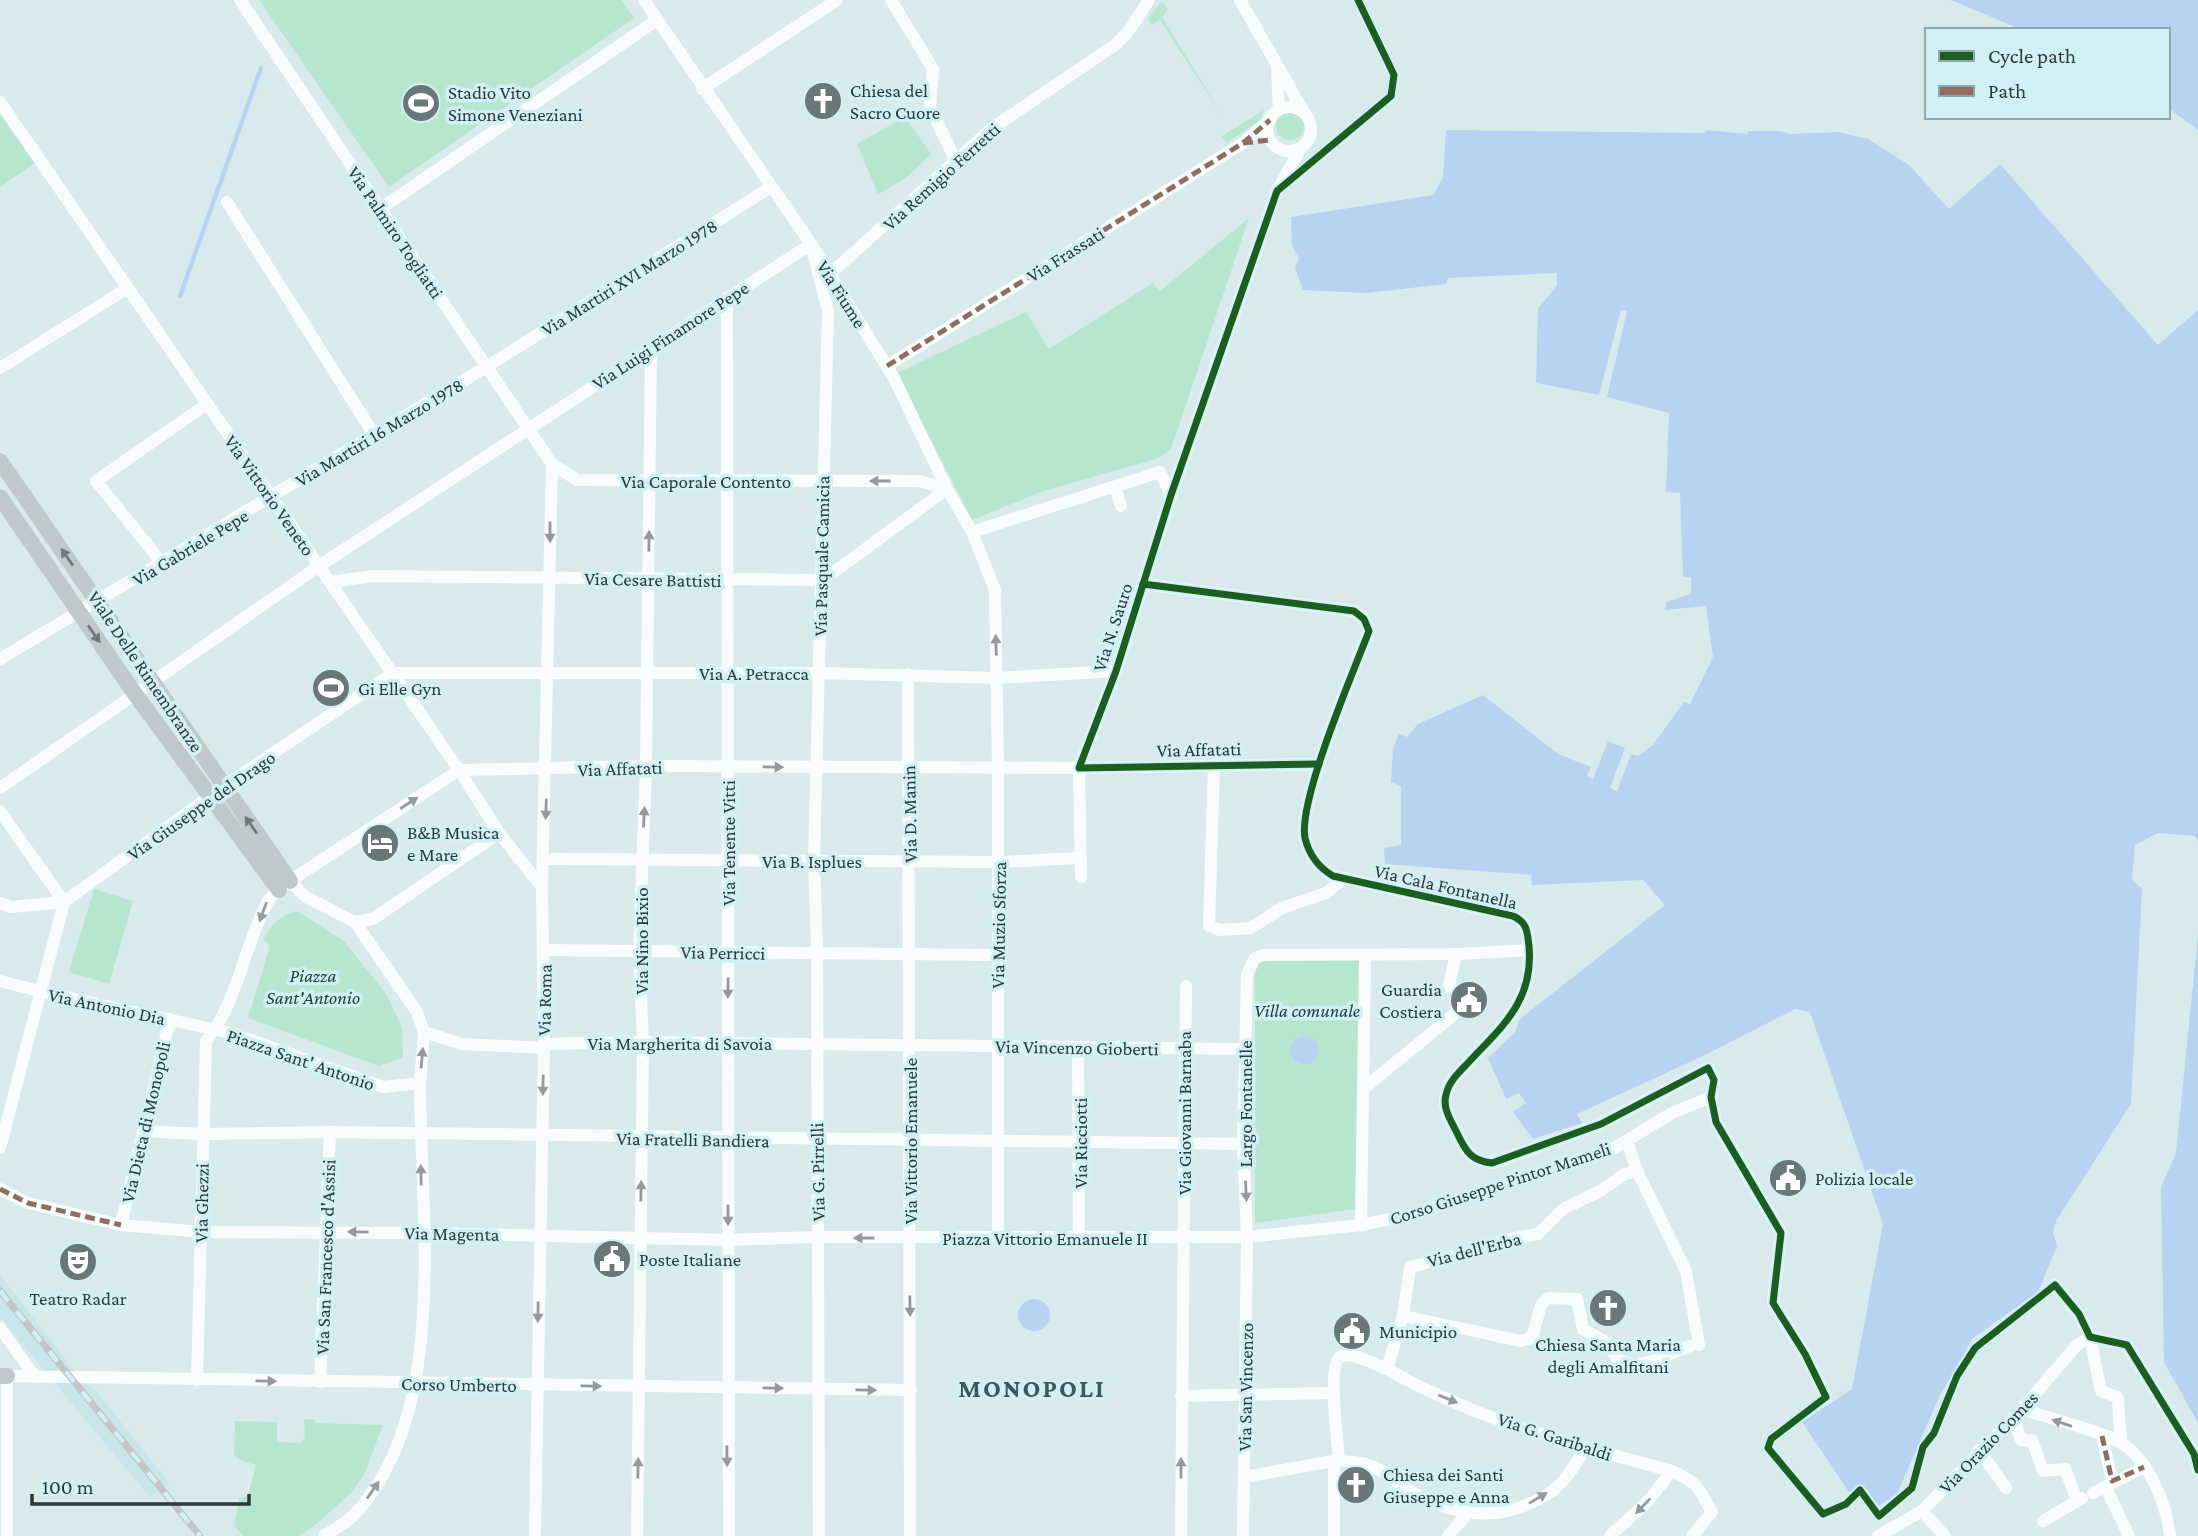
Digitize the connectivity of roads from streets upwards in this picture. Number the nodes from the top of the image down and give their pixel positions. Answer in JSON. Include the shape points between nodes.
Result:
{"nodes":[{"id":1,"x":240,"y":0,"type":"edge"},
{"id":2,"x":643,"y":0,"type":"edge"},
{"id":3,"x":837,"y":0,"type":"edge"},
{"id":4,"x":891,"y":0,"type":"edge"},
{"id":5,"x":1149,"y":0,"type":"edge"},
{"id":6,"x":1240,"y":0,"type":"edge"},
{"id":7,"x":657,"y":20,"type":"junction"},
{"id":8,"x":1277,"y":64,"type":"junction"},
{"id":9,"x":702,"y":89,"type":"junction"},
{"id":10,"x":0,"y":102,"type":"edge"},
{"id":11,"x":1306,"y":114,"type":"junction"},
{"id":12,"x":1275,"y":115,"type":"junction"},
{"id":13,"x":1270,"y":139,"type":"junction"},
{"id":14,"x":1243,"y":143,"type":"junction"},
{"id":15,"x":1301,"y":147,"type":"junction"},
{"id":16,"x":1280,"y":149,"type":"junction"},
{"id":17,"x":956,"y":161,"type":"junction"},
{"id":18,"x":771,"y":187,"type":"junction"},
{"id":19,"x":1277,"y":191,"type":"junction"},
{"id":20,"x":227,"y":202,"type":"dead end"},
{"id":21,"x":380,"y":209,"type":"junction"},
{"id":22,"x":811,"y":244,"type":"junction"},
{"id":23,"x":830,"y":274,"type":"junction"},
{"id":24,"x":128,"y":288,"type":"junction"},
{"id":25,"x":727,"y":298,"type":"junction"},
{"id":26,"x":651,"y":347,"type":"junction"},
{"id":27,"x":488,"y":366,"type":"junction"},
{"id":28,"x":887,"y":366,"type":"junction"},
{"id":29,"x":0,"y":368,"type":"edge"},
{"id":30,"x":207,"y":404,"type":"junction"},
{"id":31,"x":530,"y":428,"type":"junction"},
{"id":32,"x":373,"y":433,"type":"junction"},
{"id":33,"x":0,"y":461,"type":"edge"},
{"id":34,"x":552,"y":464,"type":"junction"},
{"id":35,"x":729,"y":481,"type":"junction"},
{"id":36,"x":650,"y":482,"type":"junction"},
{"id":37,"x":822,"y":482,"type":"junction"},
{"id":38,"x":1115,"y":487,"type":"junction"},
{"id":39,"x":947,"y":489,"type":"junction"},
{"id":40,"x":1171,"y":495,"type":"junction"},
{"id":41,"x":0,"y":497,"type":"edge"},
{"id":42,"x":271,"y":498,"type":"junction"},
{"id":43,"x":1121,"y":506,"type":"dead end"},
{"id":44,"x":972,"y":532,"type":"junction"},
{"id":45,"x":163,"y":564,"type":"junction"},
{"id":46,"x":319,"y":566,"type":"junction"},
{"id":47,"x":550,"y":578,"type":"junction"},
{"id":48,"x":648,"y":580,"type":"junction"},
{"id":49,"x":730,"y":580,"type":"junction"},
{"id":50,"x":822,"y":580,"type":"junction"},
{"id":51,"x":330,"y":582,"type":"junction"},
{"id":52,"x":1143,"y":584,"type":"junction"},
{"id":53,"x":98,"y":601,"type":"junction"},
{"id":54,"x":995,"y":611,"type":"joint"},
{"id":55,"x":79,"y":612,"type":"junction"},
{"id":56,"x":0,"y":659,"type":"edge"},
{"id":57,"x":1115,"y":671,"type":"junction"},
{"id":58,"x":393,"y":673,"type":"junction"},
{"id":59,"x":549,"y":673,"type":"junction"},
{"id":60,"x":647,"y":673,"type":"junction"},
{"id":61,"x":818,"y":673,"type":"junction"},
{"id":62,"x":729,"y":674,"type":"junction"},
{"id":63,"x":908,"y":674,"type":"junction"},
{"id":64,"x":997,"y":678,"type":"junction"},
{"id":65,"x":153,"y":679,"type":"junction"},
{"id":66,"x":135,"y":694,"type":"junction"},
{"id":67,"x":1214,"y":764,"type":"junction"},
{"id":68,"x":1319,"y":764,"type":"junction"},
{"id":69,"x":646,"y":766,"type":"junction"},
{"id":70,"x":728,"y":766,"type":"junction"},
{"id":71,"x":998,"y":766,"type":"junction"},
{"id":72,"x":816,"y":768,"type":"junction"},
{"id":73,"x":1079,"y":768,"type":"junction"},
{"id":74,"x":908,"y":769,"type":"junction"},
{"id":75,"x":459,"y":770,"type":"junction"},
{"id":76,"x":547,"y":770,"type":"junction"},
{"id":77,"x":0,"y":788,"type":"edge"},
{"id":78,"x":218,"y":791,"type":"junction"},
{"id":79,"x":0,"y":811,"type":"edge"},
{"id":80,"x":499,"y":833,"type":"junction"},
{"id":81,"x":1080,"y":858,"type":"junction"},
{"id":82,"x":545,"y":859,"type":"junction"},
{"id":83,"x":641,"y":859,"type":"junction"},
{"id":84,"x":814,"y":860,"type":"junction"},
{"id":85,"x":728,"y":861,"type":"junction"},
{"id":86,"x":909,"y":861,"type":"junction"},
{"id":87,"x":999,"y":862,"type":"junction"},
{"id":88,"x":1081,"y":877,"type":"dead end"},
{"id":89,"x":1344,"y":878,"type":"junction"},
{"id":90,"x":285,"y":886,"type":"junction"},
{"id":91,"x":542,"y":887,"type":"junction"},
{"id":92,"x":64,"y":902,"type":"junction"},
{"id":93,"x":0,"y":903,"type":"edge"},
{"id":94,"x":355,"y":922,"type":"junction"},
{"id":95,"x":544,"y":950,"type":"junction"},
{"id":96,"x":1529,"y":950,"type":"junction"},
{"id":97,"x":639,"y":951,"type":"junction"},
{"id":98,"x":729,"y":952,"type":"junction"},
{"id":99,"x":817,"y":954,"type":"junction"},
{"id":100,"x":911,"y":954,"type":"junction"},
{"id":101,"x":1456,"y":954,"type":"junction"},
{"id":102,"x":997,"y":955,"type":"junction"},
{"id":103,"x":1365,"y":956,"type":"junction"},
{"id":104,"x":0,"y":981,"type":"edge"},
{"id":105,"x":1186,"y":986,"type":"dead end"},
{"id":106,"x":43,"y":992,"type":"junction"},
{"id":107,"x":170,"y":1019,"type":"junction"},
{"id":108,"x":215,"y":1029,"type":"junction"},
{"id":109,"x":424,"y":1032,"type":"junction"},
{"id":110,"x":643,"y":1042,"type":"junction"},
{"id":111,"x":727,"y":1043,"type":"junction"},
{"id":112,"x":817,"y":1044,"type":"junction"},
{"id":113,"x":910,"y":1045,"type":"junction"},
{"id":114,"x":544,"y":1046,"type":"junction"},
{"id":115,"x":998,"y":1046,"type":"junction"},
{"id":116,"x":1078,"y":1047,"type":"junction"},
{"id":117,"x":1184,"y":1048,"type":"junction"},
{"id":118,"x":1244,"y":1049,"type":"junction"},
{"id":119,"x":420,"y":1083,"type":"junction"},
{"id":120,"x":1363,"y":1089,"type":"junction"},
{"id":121,"x":1711,"y":1097,"type":"junction"},
{"id":122,"x":143,"y":1131,"type":"junction"},
{"id":123,"x":330,"y":1132,"type":"junction"},
{"id":124,"x":421,"y":1133,"type":"junction"},
{"id":125,"x":202,"y":1134,"type":"junction"},
{"id":126,"x":542,"y":1137,"type":"junction"},
{"id":127,"x":642,"y":1138,"type":"junction"},
{"id":128,"x":729,"y":1139,"type":"junction"},
{"id":129,"x":817,"y":1140,"type":"junction"},
{"id":130,"x":908,"y":1140,"type":"junction"},
{"id":131,"x":997,"y":1140,"type":"junction"},
{"id":132,"x":1627,"y":1141,"type":"junction"},
{"id":133,"x":1081,"y":1144,"type":"junction"},
{"id":134,"x":1243,"y":1144,"type":"junction"},
{"id":135,"x":1185,"y":1145,"type":"junction"},
{"id":136,"x":0,"y":1148,"type":"edge"},
{"id":137,"x":1637,"y":1171,"type":"junction"},
{"id":138,"x":0,"y":1189,"type":"edge"},
{"id":139,"x":121,"y":1225,"type":"junction"},
{"id":140,"x":1361,"y":1225,"type":"junction"},
{"id":141,"x":201,"y":1232,"type":"junction"},
{"id":142,"x":327,"y":1232,"type":"junction"},
{"id":143,"x":422,"y":1233,"type":"junction"},
{"id":144,"x":539,"y":1235,"type":"junction"},
{"id":145,"x":640,"y":1237,"type":"junction"},
{"id":146,"x":818,"y":1237,"type":"junction"},
{"id":147,"x":1247,"y":1237,"type":"junction"},
{"id":148,"x":910,"y":1238,"type":"junction"},
{"id":149,"x":998,"y":1238,"type":"junction"},
{"id":150,"x":1079,"y":1238,"type":"junction"},
{"id":151,"x":1182,"y":1239,"type":"junction"},
{"id":152,"x":728,"y":1241,"type":"junction"},
{"id":153,"x":2055,"y":1284,"type":"dead end"},
{"id":154,"x":1403,"y":1316,"type":"junction"},
{"id":155,"x":0,"y":1328,"type":"edge"},
{"id":156,"x":2090,"y":1337,"type":"junction"},
{"id":157,"x":1387,"y":1369,"type":"junction"},
{"id":158,"x":3,"y":1376,"type":"edge"},
{"id":159,"x":35,"y":1377,"type":"junction"},
{"id":160,"x":198,"y":1380,"type":"junction"},
{"id":161,"x":320,"y":1381,"type":"junction"},
{"id":162,"x":417,"y":1383,"type":"junction"},
{"id":163,"x":536,"y":1385,"type":"junction"},
{"id":164,"x":639,"y":1386,"type":"junction"},
{"id":165,"x":727,"y":1387,"type":"junction"},
{"id":166,"x":820,"y":1389,"type":"junction"},
{"id":167,"x":911,"y":1390,"type":"junction"},
{"id":168,"x":1334,"y":1393,"type":"junction"},
{"id":169,"x":1245,"y":1395,"type":"junction"},
{"id":170,"x":1181,"y":1396,"type":"junction"},
{"id":171,"x":1826,"y":1397,"type":"dead end"},
{"id":172,"x":2017,"y":1413,"type":"junction"},
{"id":173,"x":2102,"y":1436,"type":"junction"},
{"id":174,"x":2121,"y":1443,"type":"junction"},
{"id":175,"x":1584,"y":1449,"type":"junction"},
{"id":176,"x":1979,"y":1450,"type":"junction"},
{"id":177,"x":1336,"y":1462,"type":"junction"},
{"id":178,"x":2144,"y":1467,"type":"junction"},
{"id":179,"x":2198,"y":1470,"type":"edge"},
{"id":180,"x":1672,"y":1471,"type":"junction"},
{"id":181,"x":1244,"y":1477,"type":"junction"},
{"id":182,"x":2006,"y":1488,"type":"dead end"},
{"id":183,"x":2094,"y":1492,"type":"junction"},
{"id":184,"x":1922,"y":1511,"type":"junction"},
{"id":185,"x":1468,"y":1514,"type":"junction"},
{"id":186,"x":2043,"y":1521,"type":"dead end"},
{"id":187,"x":7,"y":1536,"type":"edge"},
{"id":188,"x":324,"y":1536,"type":"edge"},
{"id":189,"x":535,"y":1536,"type":"edge"},
{"id":190,"x":637,"y":1536,"type":"edge"},
{"id":191,"x":729,"y":1536,"type":"edge"},
{"id":192,"x":819,"y":1536,"type":"edge"},
{"id":193,"x":909,"y":1536,"type":"edge"},
{"id":194,"x":1181,"y":1536,"type":"edge"},
{"id":195,"x":1244,"y":1536,"type":"edge"},
{"id":196,"x":1334,"y":1536,"type":"edge"},
{"id":197,"x":1448,"y":1536,"type":"edge"},
{"id":198,"x":1610,"y":1536,"type":"edge"},
{"id":199,"x":1692,"y":1536,"type":"edge"},
{"id":200,"x":1878,"y":1536,"type":"edge"},
{"id":201,"x":1945,"y":1536,"type":"edge"},
{"id":202,"x":2129,"y":1536,"type":"edge"},
{"id":203,"x":2170,"y":1536,"type":"edge"}],
"edges":[{"from":1,"to":21,"type":"street","name":"Via Palmiro Togliatti"},
{"from":2,"to":7,"type":"street","name":"Via Fiume"},
{"from":3,"to":9,"type":"street"},
{"from":4,"to":17,"type":"street","via":[[933,69],[930,108]]},
{"from":5,"to":17,"type":"street","name":"Via Remigio Ferretti","via":[[1115,45],[991,129]]},
{"from":6,"to":8,"type":"street"},
{"from":7,"to":9,"type":"street","name":"Via Fiume"},
{"from":7,"to":21,"type":"street"},
{"from":8,"to":11,"type":"street"},
{"from":8,"to":12,"type":"street"},
{"from":9,"to":18,"type":"street","name":"Via Fiume"},
{"from":10,"to":24,"type":"street","name":"Via Vittorio Veneto"},
{"from":11,"to":12,"type":"street","via":[[1293,108]]},
{"from":11,"to":15,"type":"street","via":[[1310,135]]},
{"from":12,"to":13,"type":"street"},
{"from":12,"to":14,"type":"street","name":"Via Frassati"},
{"from":13,"to":14,"type":"street"},
{"from":13,"to":16,"type":"street"},
{"from":14,"to":28,"type":"street","name":"Via Frassati"},
{"from":15,"to":16,"type":"street"},
{"from":15,"to":19,"type":"street"},
{"from":16,"to":19,"type":"street"},
{"from":17,"to":23,"type":"street","name":"Via Remigio Ferretti"},
{"from":18,"to":22,"type":"street","name":"Via Fiume"},
{"from":18,"to":27,"type":"street","name":"Via Martiri XVI Marzo 1978"},
{"from":19,"to":40,"type":"street","name":"Via N. Sauro"},
{"from":20,"to":32,"type":"street"},
{"from":21,"to":27,"type":"street","name":"Via Palmiro Togliatti"},
{"from":22,"to":23,"type":"street","name":"Via Fiume"},
{"from":22,"to":25,"type":"street","name":"Via Luigi Finamore Pepe"},
{"from":22,"to":37,"type":"street","name":"Via Pasquale Camicia","via":[[828,311]]},
{"from":23,"to":28,"type":"street","name":"Via Fiume"},
{"from":24,"to":29,"type":"street"},
{"from":24,"to":30,"type":"street","name":"Via Vittorio Veneto"},
{"from":25,"to":26,"type":"street","name":"Via Luigi Finamore Pepe"},
{"from":25,"to":35,"type":"street","name":"Via Tenente Vitti"},
{"from":26,"to":31,"type":"street","name":"Via Luigi Finamore Pepe"},
{"from":26,"to":36,"type":"street","name":"Via Nino Bixio"},
{"from":27,"to":31,"type":"street","name":"Via Palmiro Togliatti"},
{"from":27,"to":32,"type":"street","name":"Via Martiri 16 Marzo 1978"},
{"from":28,"to":39,"type":"street","name":"Via Fiume"},
{"from":30,"to":42,"type":"street","name":"Via Vittorio Veneto"},
{"from":30,"to":45,"type":"street","via":[[96,481]]},
{"from":31,"to":34,"type":"street","name":"Via Palmiro Togliatti"},
{"from":31,"to":46,"type":"street","name":"Via Luigi Finamore Pepe"},
{"from":32,"to":42,"type":"street","name":"Via Martiri 16 Marzo 1978"},
{"from":53,"to":33,"type":"street","name":"Viale Delle Rimembranze","one_way":true},
{"from":34,"to":36,"type":"street","name":"Via Caporale Contento","via":[[577,480]]},
{"from":34,"to":47,"type":"street","name":"Via Roma","one_way":true},
{"from":35,"to":36,"type":"street","name":"Via Caporale Contento"},
{"from":35,"to":37,"type":"street","name":"Via Caporale Contento"},
{"from":35,"to":49,"type":"street","name":"Via Tenente Vitti"},
{"from":48,"to":36,"type":"street","name":"Via Nino Bixio","one_way":true},
{"from":39,"to":37,"type":"street","name":"Via Caporale Contento","one_way":true,"via":[[919,481]]},
{"from":37,"to":50,"type":"street","name":"Via Pasquale Camicia"},
{"from":38,"to":40,"type":"street","via":[[1160,472]]},
{"from":38,"to":43,"type":"street"},
{"from":38,"to":44,"type":"street"},
{"from":39,"to":44,"type":"street","name":"Via Fiume"},
{"from":39,"to":50,"type":"street"},
{"from":40,"to":52,"type":"street","name":"Via N. Sauro"},
{"from":41,"to":55,"type":"street","name":"Viale Delle Rimembranze"},
{"from":42,"to":45,"type":"street","name":"Via Gabriele Pepe"},
{"from":42,"to":46,"type":"street","name":"Via Vittorio Veneto"},
{"from":44,"to":54,"type":"street","name":"Via Fiume","via":[[995,590]]},
{"from":45,"to":53,"type":"street","name":"Via Gabriele Pepe"},
{"from":46,"to":51,"type":"street","name":"Via Vittorio Veneto"},
{"from":46,"to":65,"type":"street","name":"Via Luigi Finamore Pepe"},
{"from":47,"to":48,"type":"street","name":"Via Cesare Battisti"},
{"from":47,"to":51,"type":"street","name":"Via Cesare Battisti","via":[[373,576]]},
{"from":47,"to":59,"type":"street","name":"Via Roma"},
{"from":48,"to":49,"type":"street","name":"Via Cesare Battisti"},
{"from":48,"to":60,"type":"street","name":"Via Nino Bixio"},
{"from":49,"to":50,"type":"street","name":"Via Cesare Battisti"},
{"from":49,"to":62,"type":"street","name":"Via Tenente Vitti"},
{"from":50,"to":61,"type":"street","name":"Via Pasquale Camicia"},
{"from":51,"to":58,"type":"street","name":"Via Vittorio Veneto"},
{"from":52,"to":57,"type":"street","name":"Via N. Sauro"},
{"from":52,"to":68,"type":"street","name":"Via Cala Fontanella","via":[[1354,611],[1364,619],[1369,631]]},
{"from":53,"to":55,"type":"street","name":"Via Gabriele Pepe"},
{"from":53,"to":65,"type":"street","name":"Viale Delle Rimembranze"},
{"from":64,"to":54,"type":"street","name":"Via Muzio Sforza","one_way":true},
{"from":55,"to":56,"type":"street","name":"Via Gabriele Pepe"},
{"from":55,"to":66,"type":"street","name":"Viale Delle Rimembranze","one_way":true},
{"from":57,"to":64,"type":"street","name":"Via A. Petracca"},
{"from":57,"to":73,"type":"street","name":"Via N. Sauro"},
{"from":58,"to":59,"type":"street","name":"Via A. Petracca"},
{"from":58,"to":75,"type":"street","name":"Via Vittorio Veneto"},
{"from":58,"to":78,"type":"street","name":"Via Giuseppe del Drago"},
{"from":59,"to":60,"type":"street","name":"Via A. Petracca"},
{"from":59,"to":76,"type":"street","name":"Via Roma"},
{"from":60,"to":62,"type":"street","name":"Via A. Petracca"},
{"from":60,"to":69,"type":"street","name":"Via Nino Bixio"},
{"from":61,"to":62,"type":"street","name":"Via A. Petracca"},
{"from":61,"to":63,"type":"street","name":"Via A. Petracca"},
{"from":61,"to":72,"type":"street","name":"Via Pasquale Camicia"},
{"from":62,"to":70,"type":"street","name":"Via Tenente Vitti"},
{"from":63,"to":64,"type":"street","name":"Via A. Petracca"},
{"from":63,"to":74,"type":"street","name":"Via D. Manin"},
{"from":64,"to":71,"type":"street","name":"Via Muzio Sforza"},
{"from":65,"to":66,"type":"street","name":"Via Luigi Finamore Pepe"},
{"from":65,"to":78,"type":"street","name":"Viale Delle Rimembranze"},
{"from":66,"to":77,"type":"street","name":"Via Luigi Finamore Pepe"},
{"from":66,"to":78,"type":"street","name":"Viale Delle Rimembranze"},
{"from":67,"to":68,"type":"street","name":"Via Affatati"},
{"from":67,"to":73,"type":"street","name":"Via Affatati"},
{"from":67,"to":89,"type":"street","name":"Via Cala Fontanella","via":[[1209,926],[1251,928],[1282,908],[1326,893]]},
{"from":68,"to":89,"type":"street","name":"Via Cala Fontanella","via":[[1305,816],[1305,836],[1310,854],[1321,868]]},
{"from":69,"to":70,"type":"street","name":"Via Affatati"},
{"from":69,"to":76,"type":"street","name":"Via Affatati"},
{"from":83,"to":69,"type":"street","name":"Via Nino Bixio","one_way":true},
{"from":70,"to":72,"type":"street","name":"Via Affatati","one_way":true},
{"from":70,"to":85,"type":"street","name":"Via Tenente Vitti"},
{"from":71,"to":73,"type":"street","name":"Via Affatati"},
{"from":71,"to":74,"type":"street","name":"Via Affatati"},
{"from":71,"to":87,"type":"street","name":"Via Muzio Sforza"},
{"from":72,"to":74,"type":"street","name":"Via Affatati"},
{"from":72,"to":84,"type":"street","name":"Via Pasquale Camicia"},
{"from":73,"to":81,"type":"street"},
{"from":74,"to":86,"type":"street","name":"Via D. Manin"},
{"from":75,"to":76,"type":"street","name":"Via Affatati"},
{"from":75,"to":80,"type":"street","name":"Via Vittorio Veneto"},
{"from":90,"to":75,"type":"street","one_way":true},
{"from":76,"to":82,"type":"street","name":"Via Roma","one_way":true},
{"from":78,"to":90,"type":"street","name":"Viale Delle Rimembranze"},
{"from":78,"to":92,"type":"street","name":"Via Giuseppe del Drago"},
{"from":79,"to":92,"type":"street"},
{"from":80,"to":91,"type":"street","name":"Via Vittorio Veneto"},
{"from":80,"to":94,"type":"street","via":[[373,919]]},
{"from":81,"to":87,"type":"street","name":"Via B. Isplues"},
{"from":81,"to":88,"type":"street"},
{"from":82,"to":83,"type":"street","name":"Via B. Isplues"},
{"from":82,"to":91,"type":"street","name":"Via Roma"},
{"from":83,"to":85,"type":"street","name":"Via B. Isplues"},
{"from":83,"to":97,"type":"street","name":"Via Nino Bixio"},
{"from":84,"to":85,"type":"street","name":"Via B. Isplues"},
{"from":84,"to":86,"type":"street","name":"Via B. Isplues"},
{"from":84,"to":99,"type":"street","name":"Via Pasquale Camicia"},
{"from":85,"to":98,"type":"street","name":"Via Tenente Vitti"},
{"from":86,"to":87,"type":"street","name":"Via B. Isplues"},
{"from":86,"to":100,"type":"street","name":"Via D. Manin"},
{"from":87,"to":102,"type":"street","name":"Via Muzio Sforza"},
{"from":89,"to":96,"type":"street","name":"Via Cala Fontanella","via":[[1513,916],[1527,927]]},
{"from":90,"to":94,"type":"street"},
{"from":90,"to":108,"type":"street","name":"Piazza Sant' Antonio","one_way":true,"via":[[268,901],[227,1011]]},
{"from":91,"to":95,"type":"street","name":"Via Roma"},
{"from":92,"to":93,"type":"street","via":[[11,907]]},
{"from":92,"to":106,"type":"street"},
{"from":94,"to":109,"type":"street","via":[[417,1012]]},
{"from":95,"to":97,"type":"street","name":"Via Perricci"},
{"from":95,"to":114,"type":"street","name":"Via Roma"},
{"from":96,"to":101,"type":"street","name":"Largo Fontanelle"},
{"from":96,"to":121,"type":"street","name":"Via Cala Fontanella","via":[[1523,998],[1448,1087],[1445,1108],[1467,1153],[1492,1163],[1601,1124],[1708,1068],[1714,1080]]},
{"from":97,"to":98,"type":"street","name":"Via Perricci"},
{"from":97,"to":110,"type":"street","name":"Via Nino Bixio"},
{"from":98,"to":99,"type":"street","name":"Via Perricci"},
{"from":98,"to":111,"type":"street","name":"Via Tenente Vitti","one_way":true},
{"from":99,"to":100,"type":"street","name":"Via Perricci"},
{"from":99,"to":112,"type":"street","name":"Via G. Pirrelli"},
{"from":100,"to":102,"type":"street","name":"Via Perricci"},
{"from":100,"to":113,"type":"street","name":"Via D. Manin"},
{"from":101,"to":103,"type":"street","name":"Largo Fontanelle"},
{"from":101,"to":120,"type":"street","via":[[1449,985],[1463,1004]]},
{"from":102,"to":115,"type":"street","name":"Via Muzio Sforza"},
{"from":103,"to":118,"type":"street","name":"Largo Fontanelle","via":[[1265,954],[1255,958],[1247,974]]},
{"from":103,"to":120,"type":"street"},
{"from":104,"to":106,"type":"street","name":"Via Antonio Dia"},
{"from":105,"to":117,"type":"street","name":"Via Giovanni Barnaba"},
{"from":106,"to":107,"type":"street","name":"Via Antonio Dia"},
{"from":106,"to":136,"type":"street"},
{"from":107,"to":108,"type":"street","name":"Via Antonio Dia"},
{"from":107,"to":122,"type":"street","name":"Via Dieta di Monopoli"},
{"from":108,"to":119,"type":"street","name":"Piazza Sant' Antonio","via":[[383,1087]]},
{"from":108,"to":125,"type":"street","name":"Via Ghezzi","via":[[206,1041]]},
{"from":109,"to":114,"type":"street","via":[[463,1044]]},
{"from":119,"to":109,"type":"street","one_way":true},
{"from":110,"to":111,"type":"street","name":"Via Margherita di Savoia"},
{"from":110,"to":114,"type":"street","name":"Via Margherita di Savoia"},
{"from":110,"to":127,"type":"street","name":"Via Nino Bixio"},
{"from":111,"to":112,"type":"street","name":"Via Margherita di Savoia"},
{"from":111,"to":128,"type":"street","name":"Via Tenente Vitti"},
{"from":112,"to":113,"type":"street","name":"Via Margherita di Savoia"},
{"from":112,"to":129,"type":"street","name":"Via G. Pirrelli"},
{"from":113,"to":115,"type":"street","name":"Via Vincenzo Gioberti"},
{"from":113,"to":130,"type":"street","name":"Via Vittorio Emanuele"},
{"from":114,"to":126,"type":"street","name":"Via Roma","one_way":true},
{"from":115,"to":116,"type":"street","name":"Via Vincenzo Gioberti"},
{"from":115,"to":131,"type":"street","name":"Via Muzio Sforza"},
{"from":116,"to":117,"type":"street","name":"Via Vincenzo Gioberti"},
{"from":116,"to":133,"type":"street","name":"Via Ricciotti"},
{"from":117,"to":118,"type":"street","name":"Via Vincenzo Gioberti"},
{"from":117,"to":135,"type":"street","name":"Via Giovanni Barnaba"},
{"from":118,"to":134,"type":"street","name":"Largo Fontanelle"},
{"from":119,"to":124,"type":"street"},
{"from":120,"to":140,"type":"street"},
{"from":121,"to":132,"type":"street","name":"Corso Giuseppe Pintor Mameli"},
{"from":121,"to":171,"type":"street","via":[[1716,1122],[1781,1233],[1773,1303]]},
{"from":122,"to":125,"type":"street","name":"Via Fratelli Bandiera"},
{"from":122,"to":139,"type":"street","name":"Via Dieta di Monopoli"},
{"from":123,"to":124,"type":"street","name":"Via Fratelli Bandiera"},
{"from":123,"to":125,"type":"street","name":"Via Fratelli Bandiera"},
{"from":123,"to":142,"type":"street","name":"Via San Francesco d'Assisi"},
{"from":124,"to":126,"type":"street","name":"Via Fratelli Bandiera"},
{"from":143,"to":124,"type":"street","one_way":true},
{"from":125,"to":141,"type":"street","name":"Via Ghezzi"},
{"from":126,"to":127,"type":"street","name":"Via Fratelli Bandiera"},
{"from":126,"to":144,"type":"street","name":"Via Roma"},
{"from":127,"to":128,"type":"street","name":"Via Fratelli Bandiera"},
{"from":145,"to":127,"type":"street","name":"Via Nino Bixio","one_way":true},
{"from":128,"to":129,"type":"street","name":"Via Fratelli Bandiera"},
{"from":128,"to":152,"type":"street","name":"Via Tenente Vitti","one_way":true},
{"from":129,"to":130,"type":"street","name":"Via Fratelli Bandiera"},
{"from":129,"to":146,"type":"street","name":"Via G. Pirrelli"},
{"from":130,"to":131,"type":"street","name":"Via Fratelli Bandiera"},
{"from":130,"to":148,"type":"street","name":"Via Vittorio Emanuele"},
{"from":131,"to":133,"type":"street","name":"Via Fratelli Bandiera"},
{"from":131,"to":149,"type":"street","name":"Via Muzio Sforza"},
{"from":132,"to":137,"type":"street"},
{"from":132,"to":140,"type":"street","name":"Corso Giuseppe Pintor Mameli","via":[[1606,1153],[1410,1215]]},
{"from":133,"to":135,"type":"street","name":"Via Fratelli Bandiera"},
{"from":133,"to":150,"type":"street","name":"Via Ricciotti"},
{"from":134,"to":135,"type":"street","name":"Via Fratelli Bandiera"},
{"from":134,"to":147,"type":"street","name":"Largo Fontanelle","one_way":true},
{"from":135,"to":151,"type":"street","name":"Via Giovanni Barnaba"},
{"from":137,"to":154,"type":"street","name":"Via dell'Erba","via":[[1563,1209],[1538,1234],[1410,1267]]},
{"from":137,"to":154,"type":"street","via":[[1686,1271],[1694,1345],[1634,1365],[1622,1363],[1614,1358],[1609,1344],[1583,1329],[1577,1299],[1548,1298],[1541,1305],[1532,1338],[1521,1341]]},
{"from":138,"to":139,"type":"street","name":"Via Magenta","via":[[27,1203]]},
{"from":139,"to":141,"type":"street","name":"Via Magenta"},
{"from":140,"to":147,"type":"street","name":"Corso Giuseppe Pintor Mameli"},
{"from":141,"to":142,"type":"street","name":"Via Magenta"},
{"from":141,"to":160,"type":"street","name":"Via Ghezzi"},
{"from":143,"to":142,"type":"street","name":"Via Magenta","one_way":true},
{"from":142,"to":161,"type":"street","name":"Via San Francesco d'Assisi"},
{"from":143,"to":144,"type":"street","name":"Via Magenta"},
{"from":143,"to":162,"type":"street"},
{"from":144,"to":145,"type":"street","name":"Via Magenta"},
{"from":144,"to":163,"type":"street","name":"Via Roma","one_way":true},
{"from":145,"to":152,"type":"street","name":"Via Magenta"},
{"from":145,"to":164,"type":"street","name":"Via Nino Bixio"},
{"from":148,"to":146,"type":"street","name":"Via Magenta","one_way":true},
{"from":146,"to":152,"type":"street","name":"Via Magenta"},
{"from":146,"to":166,"type":"street","name":"Via G. Pirrelli"},
{"from":147,"to":151,"type":"street","name":"Piazza Vittorio Emanuele II"},
{"from":147,"to":169,"type":"street","name":"Via San Vincenzo"},
{"from":148,"to":149,"type":"street","name":"Piazza Vittorio Emanuele II"},
{"from":148,"to":167,"type":"street","one_way":true},
{"from":149,"to":150,"type":"street","name":"Piazza Vittorio Emanuele II"},
{"from":150,"to":151,"type":"street","name":"Piazza Vittorio Emanuele II"},
{"from":151,"to":170,"type":"street"},
{"from":152,"to":165,"type":"street","name":"Via Tenente Vitti"},
{"from":153,"to":156,"type":"street"},
{"from":154,"to":157,"type":"street","name":"Via dell'Erba"},
{"from":155,"to":159,"type":"street"},
{"from":156,"to":172,"type":"street","name":"Via Orazio Comes","via":[[2077,1345]]},
{"from":156,"to":174,"type":"street","via":[[2101,1391],[2120,1395]]},
{"from":156,"to":179,"type":"street","via":[[2127,1345],[2194,1454]]},
{"from":157,"to":168,"type":"street","via":[[1350,1355],[1340,1357]]},
{"from":157,"to":175,"type":"street","name":"Via G. Garibaldi","one_way":true,"via":[[1466,1406]]},
{"from":158,"to":159,"type":"street","name":"Corso Umberto"},
{"from":158,"to":187,"type":"street"},
{"from":159,"to":160,"type":"street","name":"Corso Umberto"},
{"from":160,"to":161,"type":"street","name":"Corso Umberto","one_way":true},
{"from":161,"to":162,"type":"street","name":"Corso Umberto"},
{"from":162,"to":163,"type":"street","name":"Corso Umberto"},
{"from":188,"to":162,"type":"street","one_way":true,"via":[[352,1517],[375,1490],[398,1443]]},
{"from":163,"to":164,"type":"street","name":"Corso Umberto","one_way":true},
{"from":163,"to":189,"type":"street","name":"Via Roma"},
{"from":164,"to":165,"type":"street","name":"Corso Umberto"},
{"from":190,"to":164,"type":"street","name":"Via Nino Bixio","one_way":true},
{"from":165,"to":166,"type":"street","name":"Corso Umberto","one_way":true},
{"from":165,"to":191,"type":"street","name":"Via Tenente Vitti","one_way":true},
{"from":166,"to":167,"type":"street","name":"Corso Umberto","one_way":true},
{"from":166,"to":192,"type":"street","name":"Via G. Pirrelli"},
{"from":167,"to":193,"type":"street"},
{"from":168,"to":169,"type":"street"},
{"from":168,"to":177,"type":"street"},
{"from":169,"to":170,"type":"street"},
{"from":169,"to":181,"type":"street","name":"Via San Vincenzo"},
{"from":194,"to":170,"type":"street","one_way":true},
{"from":173,"to":172,"type":"street","one_way":true},
{"from":172,"to":176,"type":"street","name":"Via Orazio Comes"},
{"from":172,"to":183,"type":"street","via":[[2021,1440],[2032,1440],[2043,1471],[2066,1469]]},
{"from":173,"to":174,"type":"street"},
{"from":173,"to":183,"type":"street"},
{"from":174,"to":178,"type":"street"},
{"from":175,"to":180,"type":"street","name":"Via G. Garibaldi"},
{"from":185,"to":175,"type":"street","one_way":true,"via":[[1493,1516],[1532,1503],[1569,1479]]},
{"from":176,"to":182,"type":"street"},
{"from":176,"to":184,"type":"street","name":"Via Orazio Comes"},
{"from":177,"to":181,"type":"street"},
{"from":177,"to":185,"type":"street","via":[[1367,1464],[1408,1490]]},
{"from":177,"to":196,"type":"street"},
{"from":178,"to":183,"type":"street"},
{"from":178,"to":203,"type":"street","via":[[2158,1488]]},
{"from":180,"to":198,"type":"street","one_way":true,"via":[[1648,1502]]},
{"from":180,"to":199,"type":"street","name":"Via G. Garibaldi","via":[[1700,1486],[1712,1512]]},
{"from":181,"to":195,"type":"street","name":"Via San Vincenzo"},
{"from":183,"to":186,"type":"street"},
{"from":183,"to":202,"type":"street"},
{"from":184,"to":200,"type":"street","name":"Via Orazio Comes"},
{"from":184,"to":201,"type":"street"},
{"from":185,"to":197,"type":"street"}]}
